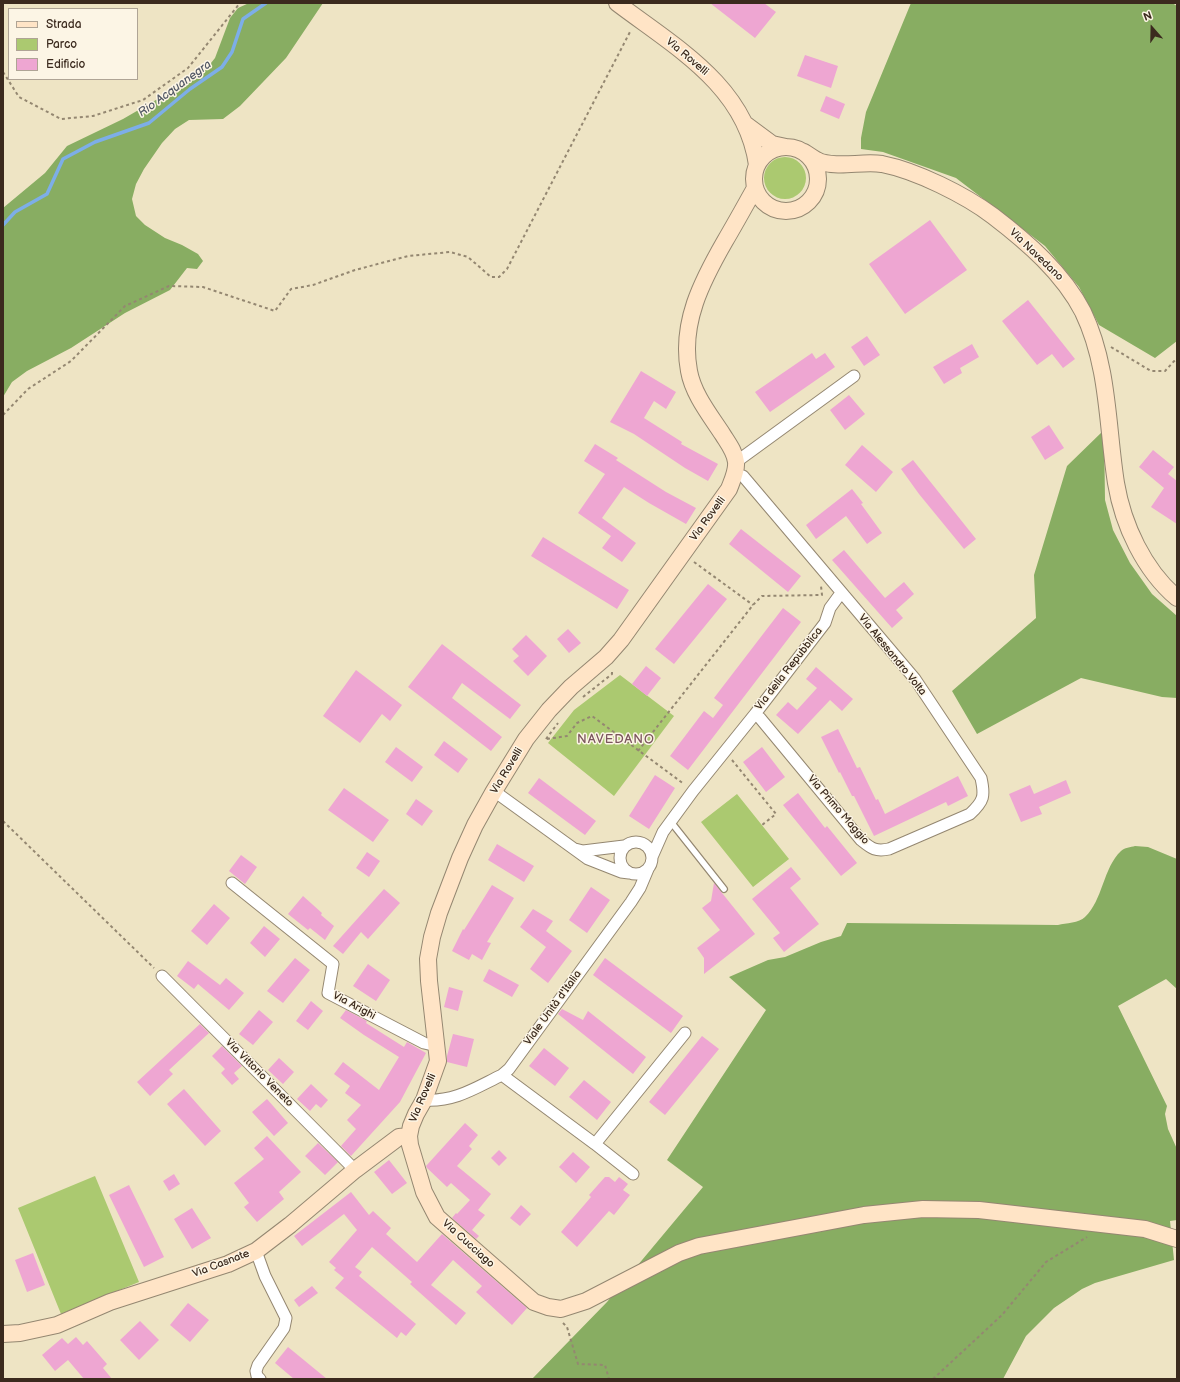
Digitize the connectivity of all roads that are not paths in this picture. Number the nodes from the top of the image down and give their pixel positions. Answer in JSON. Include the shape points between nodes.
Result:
{"nodes":[{"id":1,"x":617,"y":3,"type":"edge"},
{"id":2,"x":745,"y":124,"type":"junction"},
{"id":3,"x":786,"y":147,"type":"junction"},
{"id":4,"x":804,"y":152,"type":"junction"},
{"id":5,"x":864,"y":164,"type":"junction"},
{"id":6,"x":756,"y":165,"type":"junction"},
{"id":7,"x":755,"y":188,"type":"junction"},
{"id":8,"x":815,"y":193,"type":"junction"},
{"id":9,"x":776,"y":210,"type":"junction"},
{"id":10,"x":732,"y":229,"type":"junction"},
{"id":11,"x":854,"y":376,"type":"dead end"},
{"id":12,"x":735,"y":468,"type":"junction"},
{"id":13,"x":841,"y":593,"type":"junction"},
{"id":14,"x":1177,"y":598,"type":"edge"},
{"id":15,"x":755,"y":714,"type":"junction"},
{"id":16,"x":981,"y":778,"type":"joint"},
{"id":17,"x":494,"y":792,"type":"junction"},
{"id":18,"x":671,"y":822,"type":"junction"},
{"id":19,"x":663,"y":832,"type":"junction"},
{"id":20,"x":641,"y":842,"type":"junction"},
{"id":21,"x":624,"y":846,"type":"junction"},
{"id":22,"x":572,"y":848,"type":"junction"},
{"id":23,"x":652,"y":857,"type":"junction"},
{"id":24,"x":648,"y":869,"type":"junction"},
{"id":25,"x":629,"y":873,"type":"junction"},
{"id":26,"x":232,"y":883,"type":"dead end"},
{"id":27,"x":724,"y":889,"type":"dead end"},
{"id":28,"x":162,"y":976,"type":"road end"},
{"id":29,"x":685,"y":1033,"type":"dead end"},
{"id":30,"x":437,"y":1046,"type":"junction"},
{"id":31,"x":502,"y":1075,"type":"junction"},
{"id":32,"x":424,"y":1100,"type":"junction"},
{"id":33,"x":409,"y":1136,"type":"junction"},
{"id":34,"x":595,"y":1144,"type":"junction"},
{"id":35,"x":355,"y":1170,"type":"junction"},
{"id":36,"x":633,"y":1174,"type":"dead end"},
{"id":37,"x":1177,"y":1239,"type":"edge"},
{"id":38,"x":256,"y":1251,"type":"junction"},
{"id":39,"x":3,"y":1334,"type":"edge"},
{"id":40,"x":260,"y":1379,"type":"edge"}],
"edges":[{"from":1,"to":2,"type":"street","name":"Via Rovelli","via":[[700,65],[725,92]]},
{"from":2,"to":3,"type":"street","name":"Via Rovelli","via":[[772,144]]},
{"from":2,"to":6,"type":"street","name":"Via Rovelli","via":[[755,153]]},
{"from":3,"to":4,"type":"street"},
{"from":3,"to":6,"type":"street","via":[[772,150]]},
{"from":4,"to":5,"type":"street","name":"Via Navedano","via":[[820,162],[834,165]]},
{"from":4,"to":8,"type":"street","via":[[817,171]]},
{"from":5,"to":8,"type":"street","via":[[832,176]]},
{"from":5,"to":14,"type":"street","name":"Via Navedano","via":[[880,164],[902,169],[955,192],[992,215],[1023,241],[1048,264],[1070,290],[1092,335],[1103,373],[1117,485],[1124,515],[1147,564],[1167,590]]},
{"from":6,"to":7,"type":"street"},
{"from":7,"to":9,"type":"street","via":[[765,204]]},
{"from":7,"to":10,"type":"street"},
{"from":8,"to":9,"type":"street","via":[[805,205],[784,211]]},
{"from":9,"to":10,"type":"street","via":[[747,216]]},
{"from":10,"to":12,"type":"street","via":[[705,277],[695,302],[689,323],[687,348],[689,371],[696,393],[731,448]]},
{"from":11,"to":12,"type":"street","name":"Via Rovelli"},
{"from":12,"to":13,"type":"street"},
{"from":12,"to":17,"type":"street","name":"Via Rovelli","via":[[729,489],[621,640],[549,710],[526,739]]},
{"from":13,"to":15,"type":"street","name":"Via della Repubblica","via":[[830,608],[825,623]]},
{"from":13,"to":16,"type":"street","name":"Via Alessandro Volta","via":[[915,679]]},
{"from":15,"to":16,"type":"street","name":"Via Primo Maggio","via":[[861,840],[880,851],[970,814],[983,799]]},
{"from":15,"to":18,"type":"street","name":"Via della Repubblica"},
{"from":17,"to":22,"type":"street"},
{"from":17,"to":30,"type":"street","name":"Via Rovelli","via":[[460,858],[432,937],[428,959],[429,981]]},
{"from":18,"to":19,"type":"street","name":"Via della Repubblica"},
{"from":18,"to":27,"type":"lane"},
{"from":19,"to":20,"type":"street","via":[[655,838]]},
{"from":19,"to":23,"type":"street"},
{"from":20,"to":21,"type":"street"},
{"from":20,"to":23,"type":"street","via":[[650,850]]},
{"from":21,"to":22,"type":"street","via":[[583,851]]},
{"from":21,"to":25,"type":"street","via":[[619,857],[620,863]]},
{"from":22,"to":25,"type":"street","via":[[588,859]]},
{"from":23,"to":24,"type":"street"},
{"from":24,"to":25,"type":"street","via":[[642,873]]},
{"from":24,"to":31,"type":"street","name":"Viale Unità d'Italia","via":[[631,902],[509,1069]]},
{"from":26,"to":30,"type":"street","name":"Via Arighi","via":[[333,964],[328,993],[424,1043]]},
{"from":28,"to":35,"type":"street","name":"Via Vittorio Veneto"},
{"from":29,"to":34,"type":"street"},
{"from":30,"to":32,"type":"street","name":"Via Rovelli","via":[[438,1061]]},
{"from":31,"to":32,"type":"street","name":"Viale Unità d'Italia","via":[[455,1098]]},
{"from":31,"to":34,"type":"street"},
{"from":32,"to":33,"type":"street","name":"Via Rovelli"},
{"from":33,"to":35,"type":"street","name":"Via Casnate","via":[[399,1137]]},
{"from":33,"to":37,"type":"street","name":"Via Cucciago","via":[[424,1192],[437,1217],[534,1302],[548,1307],[561,1308],[586,1301],[679,1253],[699,1246],[892,1211],[979,1210],[1145,1229]]},
{"from":34,"to":36,"type":"street"},
{"from":35,"to":38,"type":"street","name":"Via Casnate"},
{"from":38,"to":39,"type":"street","name":"Via Casnate","via":[[228,1264],[110,1302],[58,1325]]},
{"from":38,"to":40,"type":"street","via":[[265,1276],[286,1318],[284,1328],[258,1365],[256,1371]]}]}
